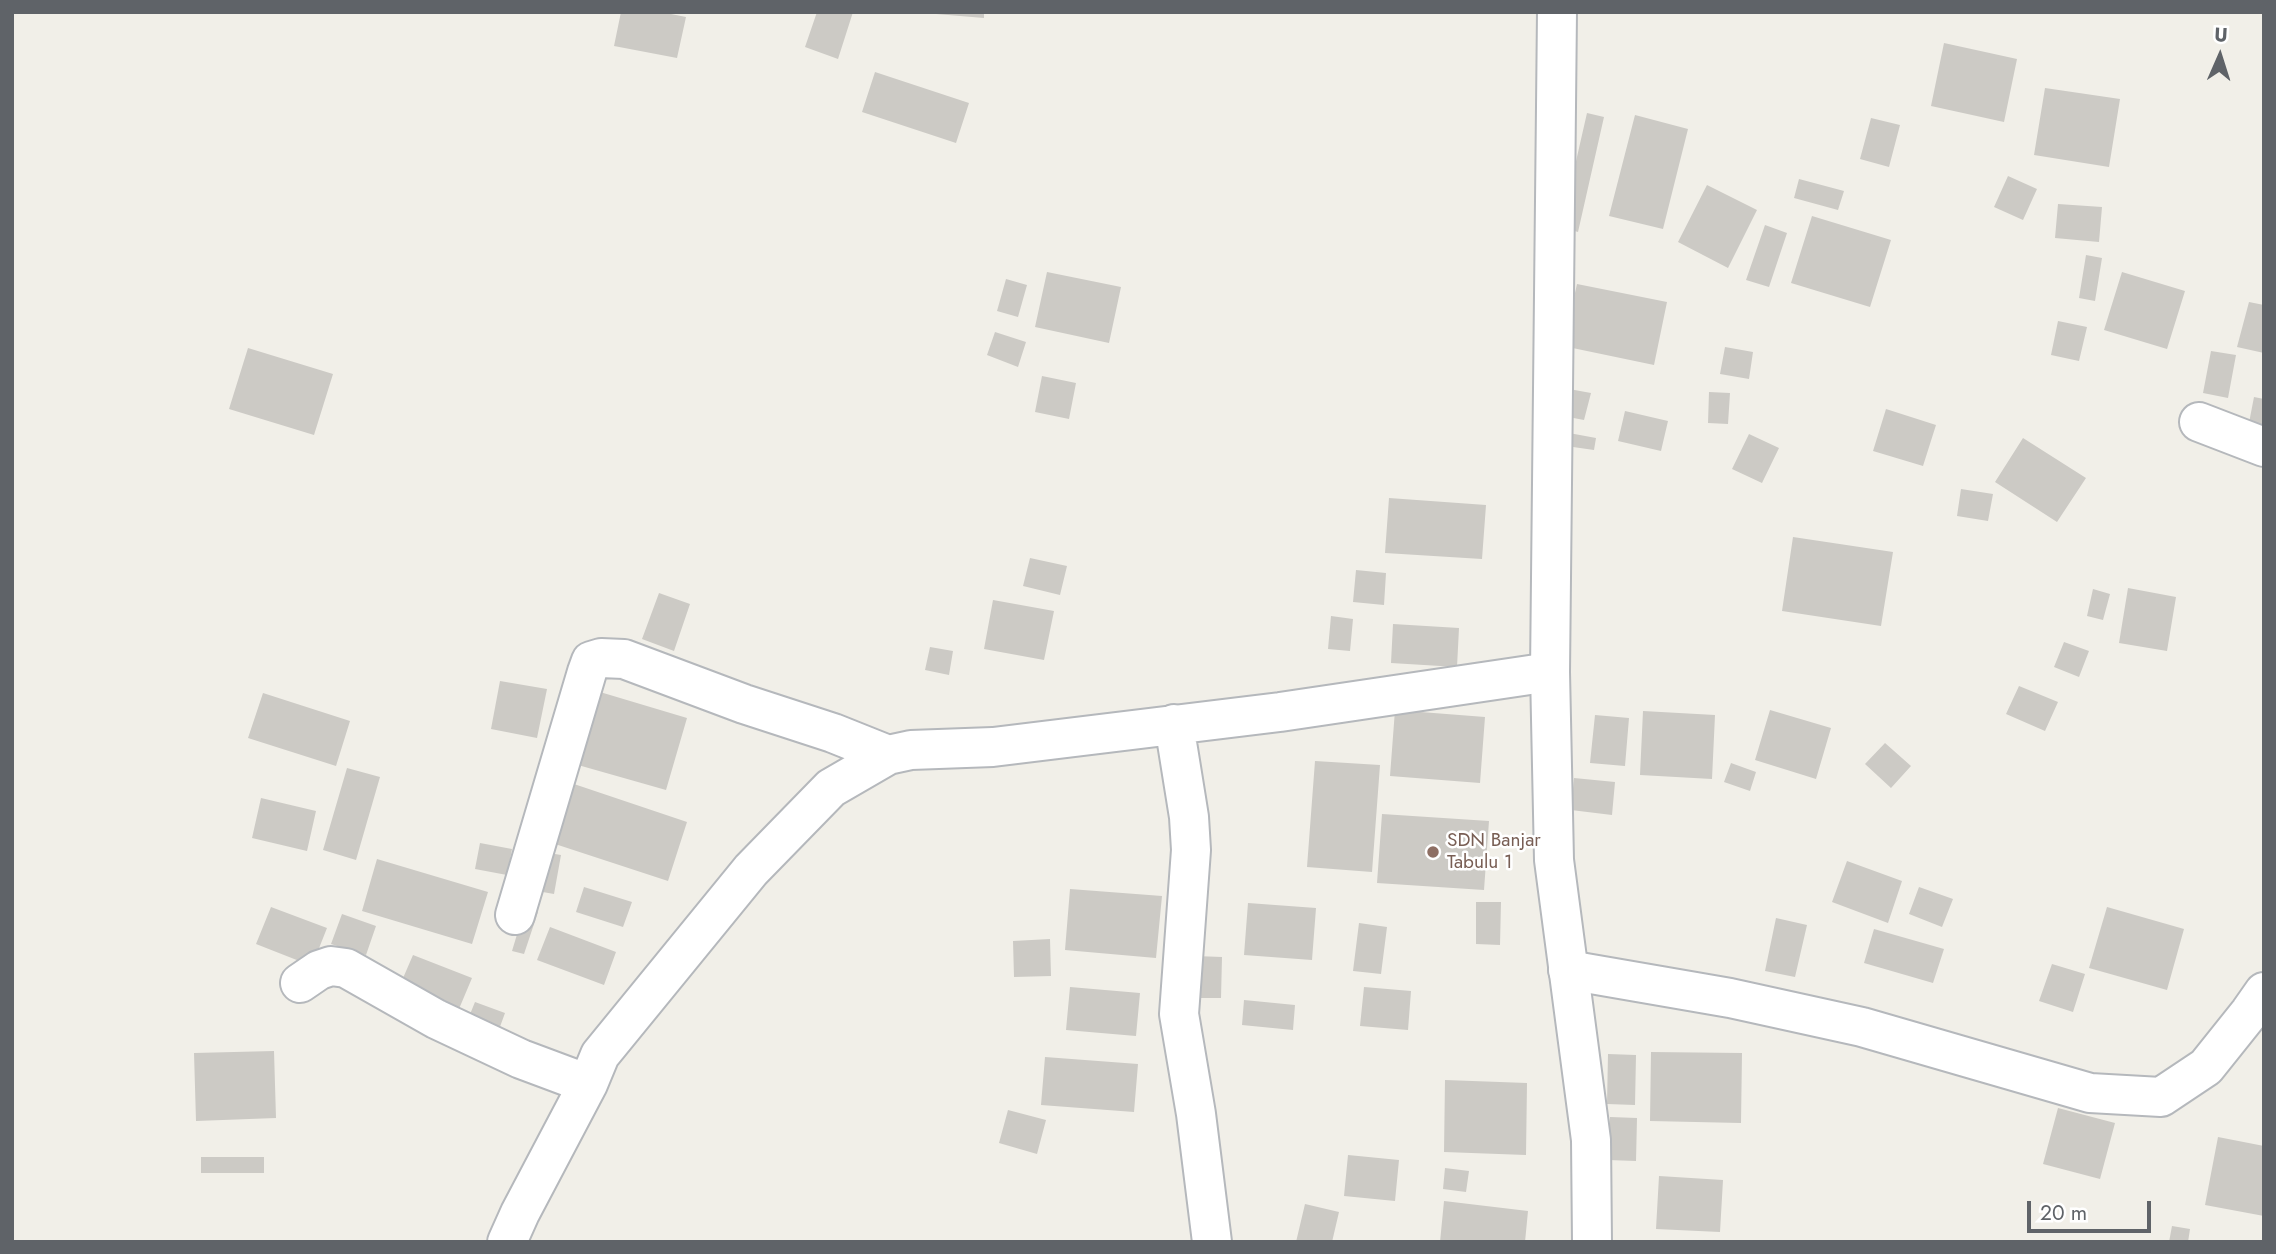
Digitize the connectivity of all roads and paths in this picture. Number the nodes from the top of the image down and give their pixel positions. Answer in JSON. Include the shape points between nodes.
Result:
{"nodes":[{"id":1,"x":1558,"y":12,"type":"edge"},
{"id":2,"x":2199,"y":422,"type":"dead end"},
{"id":3,"x":2264,"y":446,"type":"edge"},
{"id":4,"x":1550,"y":672,"type":"junction"},
{"id":5,"x":1174,"y":724,"type":"junction"},
{"id":6,"x":888,"y":755,"type":"junction"},
{"id":7,"x":515,"y":915,"type":"dead end"},
{"id":8,"x":1568,"y":970,"type":"junction"},
{"id":9,"x":300,"y":983,"type":"dead end"},
{"id":10,"x":2264,"y":992,"type":"edge"},
{"id":11,"x":588,"y":1084,"type":"junction"},
{"id":12,"x":507,"y":1242,"type":"edge"},
{"id":13,"x":1212,"y":1242,"type":"edge"},
{"id":14,"x":1592,"y":1242,"type":"edge"}],
"edges":[{"from":1,"to":4,"type":"street"},
{"from":2,"to":3,"type":"street"},
{"from":4,"to":5,"type":"street"},
{"from":4,"to":8,"type":"street","via":[[1554,860]]},
{"from":5,"to":6,"type":"street"},
{"from":5,"to":13,"type":"street","via":[[1191,850],[1180,1014]]},
{"from":6,"to":7,"type":"street","via":[[624,659],[591,661]]},
{"from":6,"to":11,"type":"street","via":[[831,788],[751,870],[600,1055]]},
{"from":8,"to":10,"type":"street","via":[[1862,1027],[2090,1093],[2161,1097],[2206,1067]]},
{"from":8,"to":14,"type":"street","via":[[1591,1140]]},
{"from":9,"to":11,"type":"street","via":[[331,966],[346,968],[521,1059]]},
{"from":11,"to":12,"type":"street"}]}
